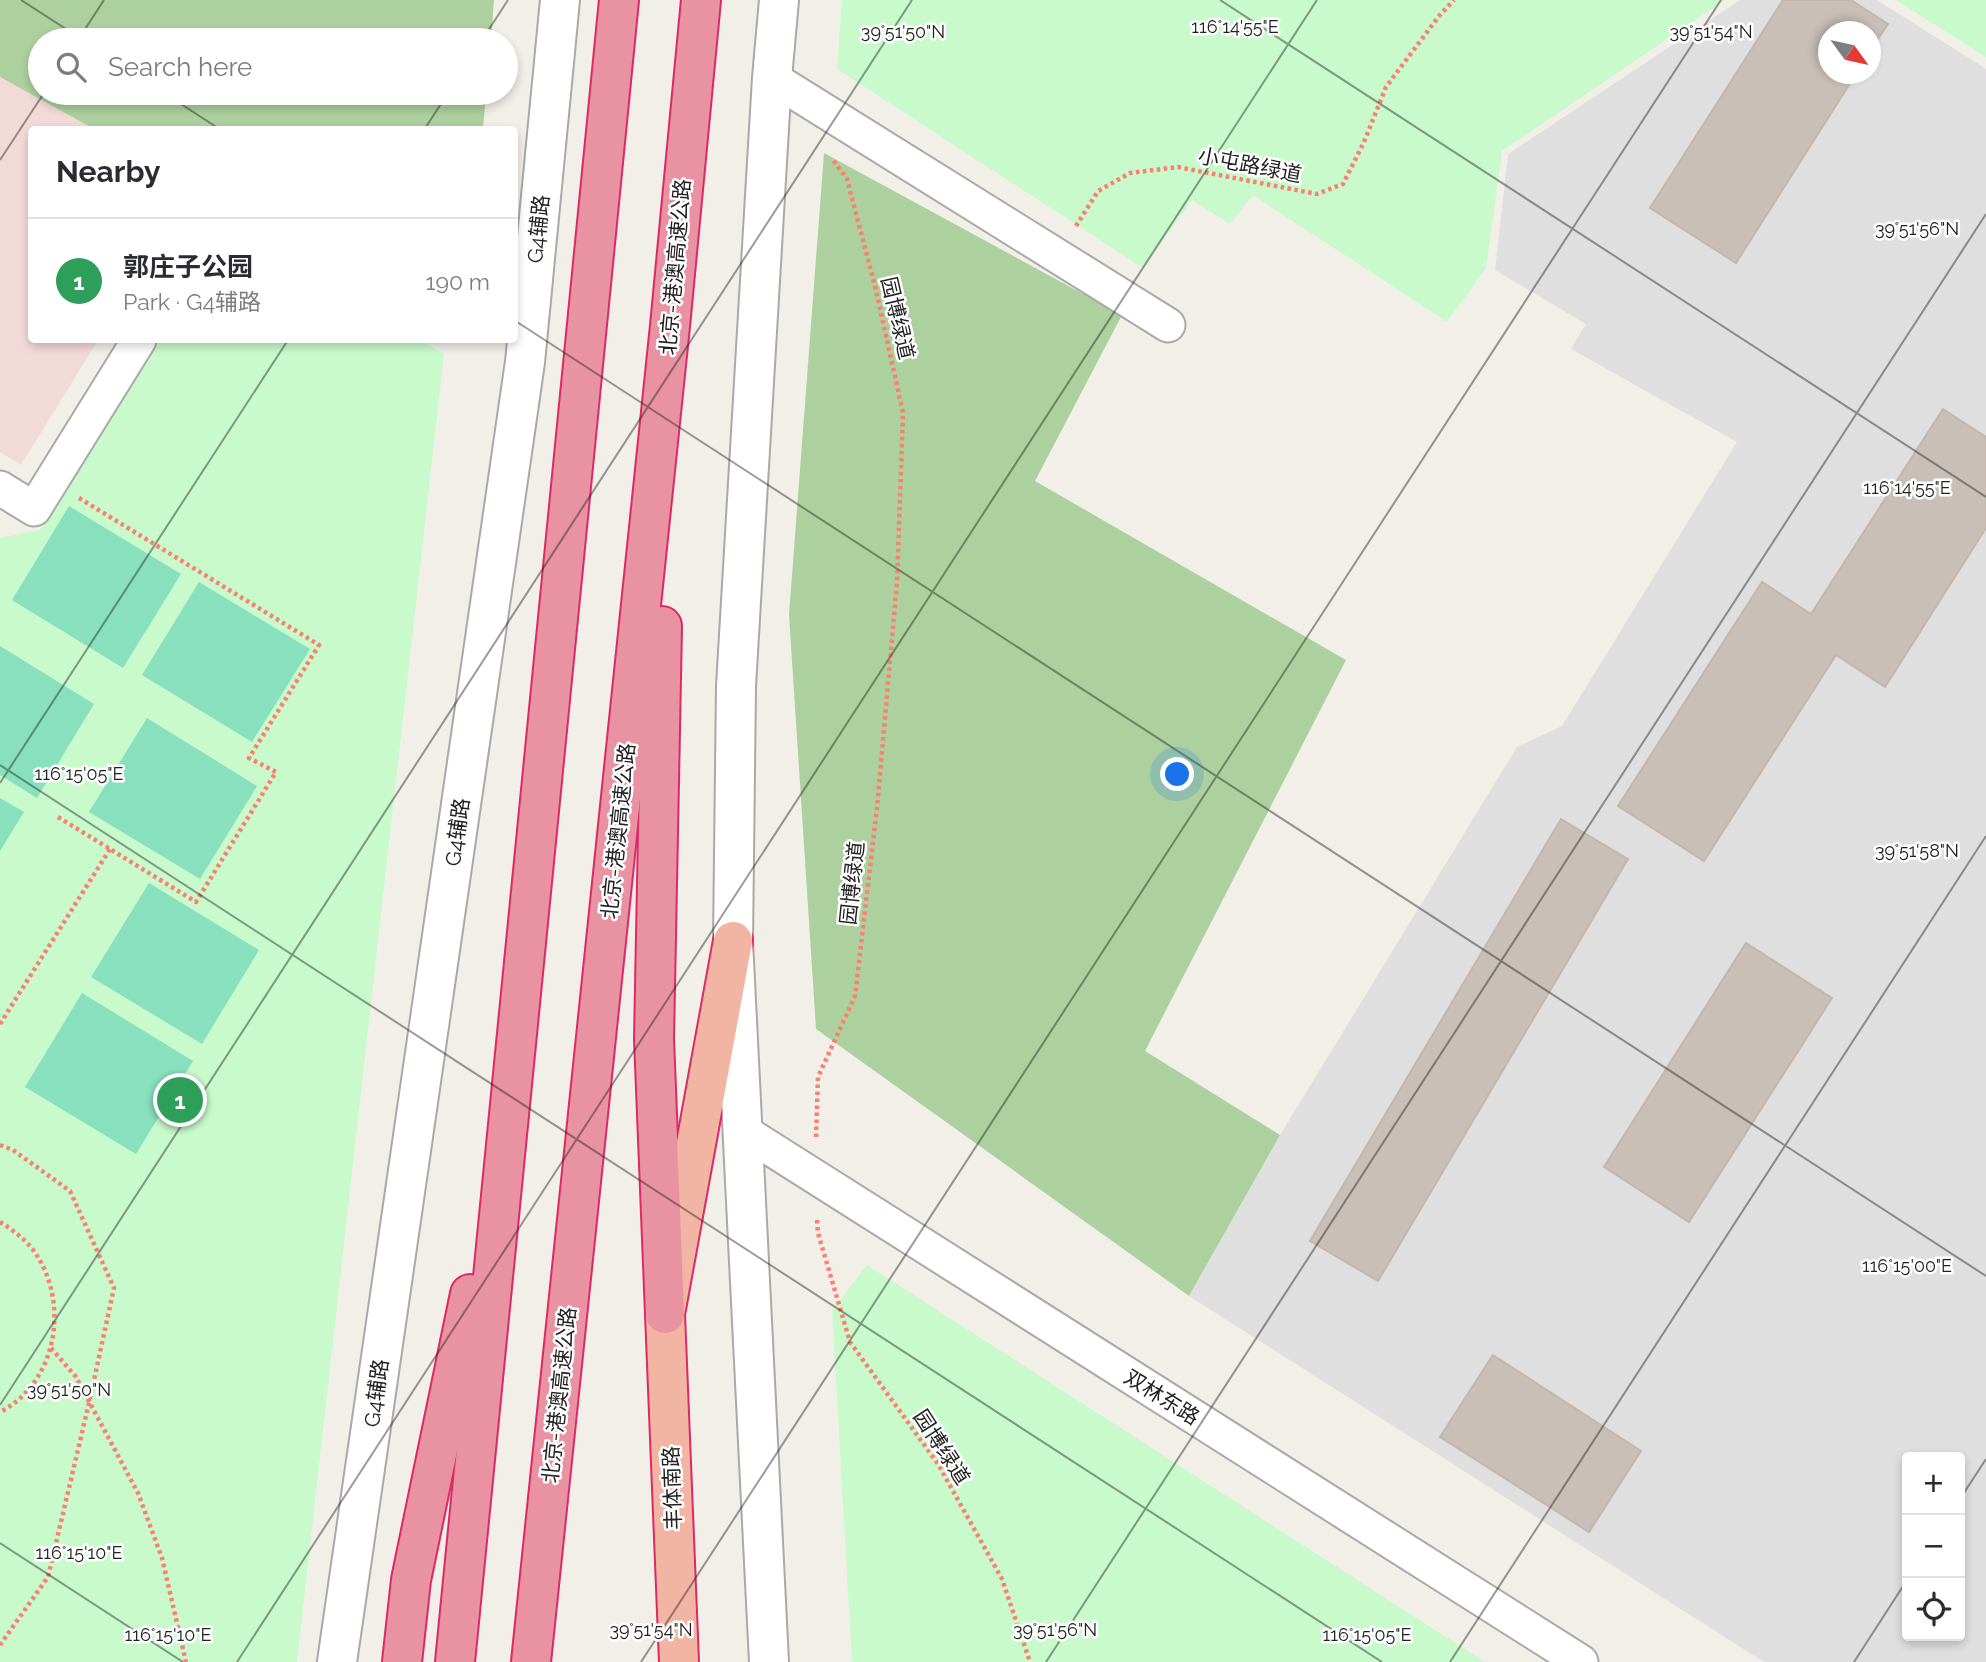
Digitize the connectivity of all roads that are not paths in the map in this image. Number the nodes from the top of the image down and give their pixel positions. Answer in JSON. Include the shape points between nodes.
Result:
{"nodes":[{"id":1,"x":560,"y":0,"type":"edge"},
{"id":2,"x":619,"y":0,"type":"edge"},
{"id":3,"x":701,"y":0,"type":"edge"},
{"id":4,"x":779,"y":0,"type":"edge"},
{"id":5,"x":772,"y":78,"type":"junction"},
{"id":6,"x":670,"y":326,"type":"junction"},
{"id":7,"x":1168,"y":326,"type":"dead end"},
{"id":8,"x":137,"y":343,"type":"edge"},
{"id":9,"x":0,"y":488,"type":"edge"},
{"id":10,"x":733,"y":941,"type":"junction"},
{"id":11,"x":512,"y":1093,"type":"junction"},
{"id":12,"x":743,"y":1131,"type":"junction"},
{"id":13,"x":665,"y":1314,"type":"junction"},
{"id":14,"x":337,"y":1662,"type":"edge"},
{"id":15,"x":402,"y":1662,"type":"edge"},
{"id":16,"x":455,"y":1662,"type":"edge"},
{"id":17,"x":531,"y":1662,"type":"edge"},
{"id":18,"x":679,"y":1662,"type":"edge"},
{"id":19,"x":769,"y":1662,"type":"edge"},
{"id":20,"x":1581,"y":1662,"type":"edge"}],
"edges":[{"from":1,"to":14,"type":"street","name":"G4辅路","via":[[525,362]]},
{"from":2,"to":11,"type":"highway"},
{"from":3,"to":6,"type":"highway","name":"北京-港澳高速公路"},
{"from":4,"to":5,"type":"street"},
{"from":5,"to":7,"type":"street"},
{"from":5,"to":10,"type":"street","via":[[736,686]]},
{"from":6,"to":13,"type":"highway","via":[[654,1039]]},
{"from":6,"to":17,"type":"highway","name":"北京-港澳高速公路"},
{"from":8,"to":9,"type":"street","via":[[34,509]]},
{"from":10,"to":12,"type":"street"},
{"from":10,"to":13,"type":"highway","name":"丰体南路"},
{"from":11,"to":15,"type":"highway","via":[[411,1580]]},
{"from":11,"to":16,"type":"highway"},
{"from":12,"to":19,"type":"street"},
{"from":12,"to":20,"type":"street","name":"双林东路"},
{"from":13,"to":18,"type":"highway","name":"丰体南路"}]}
